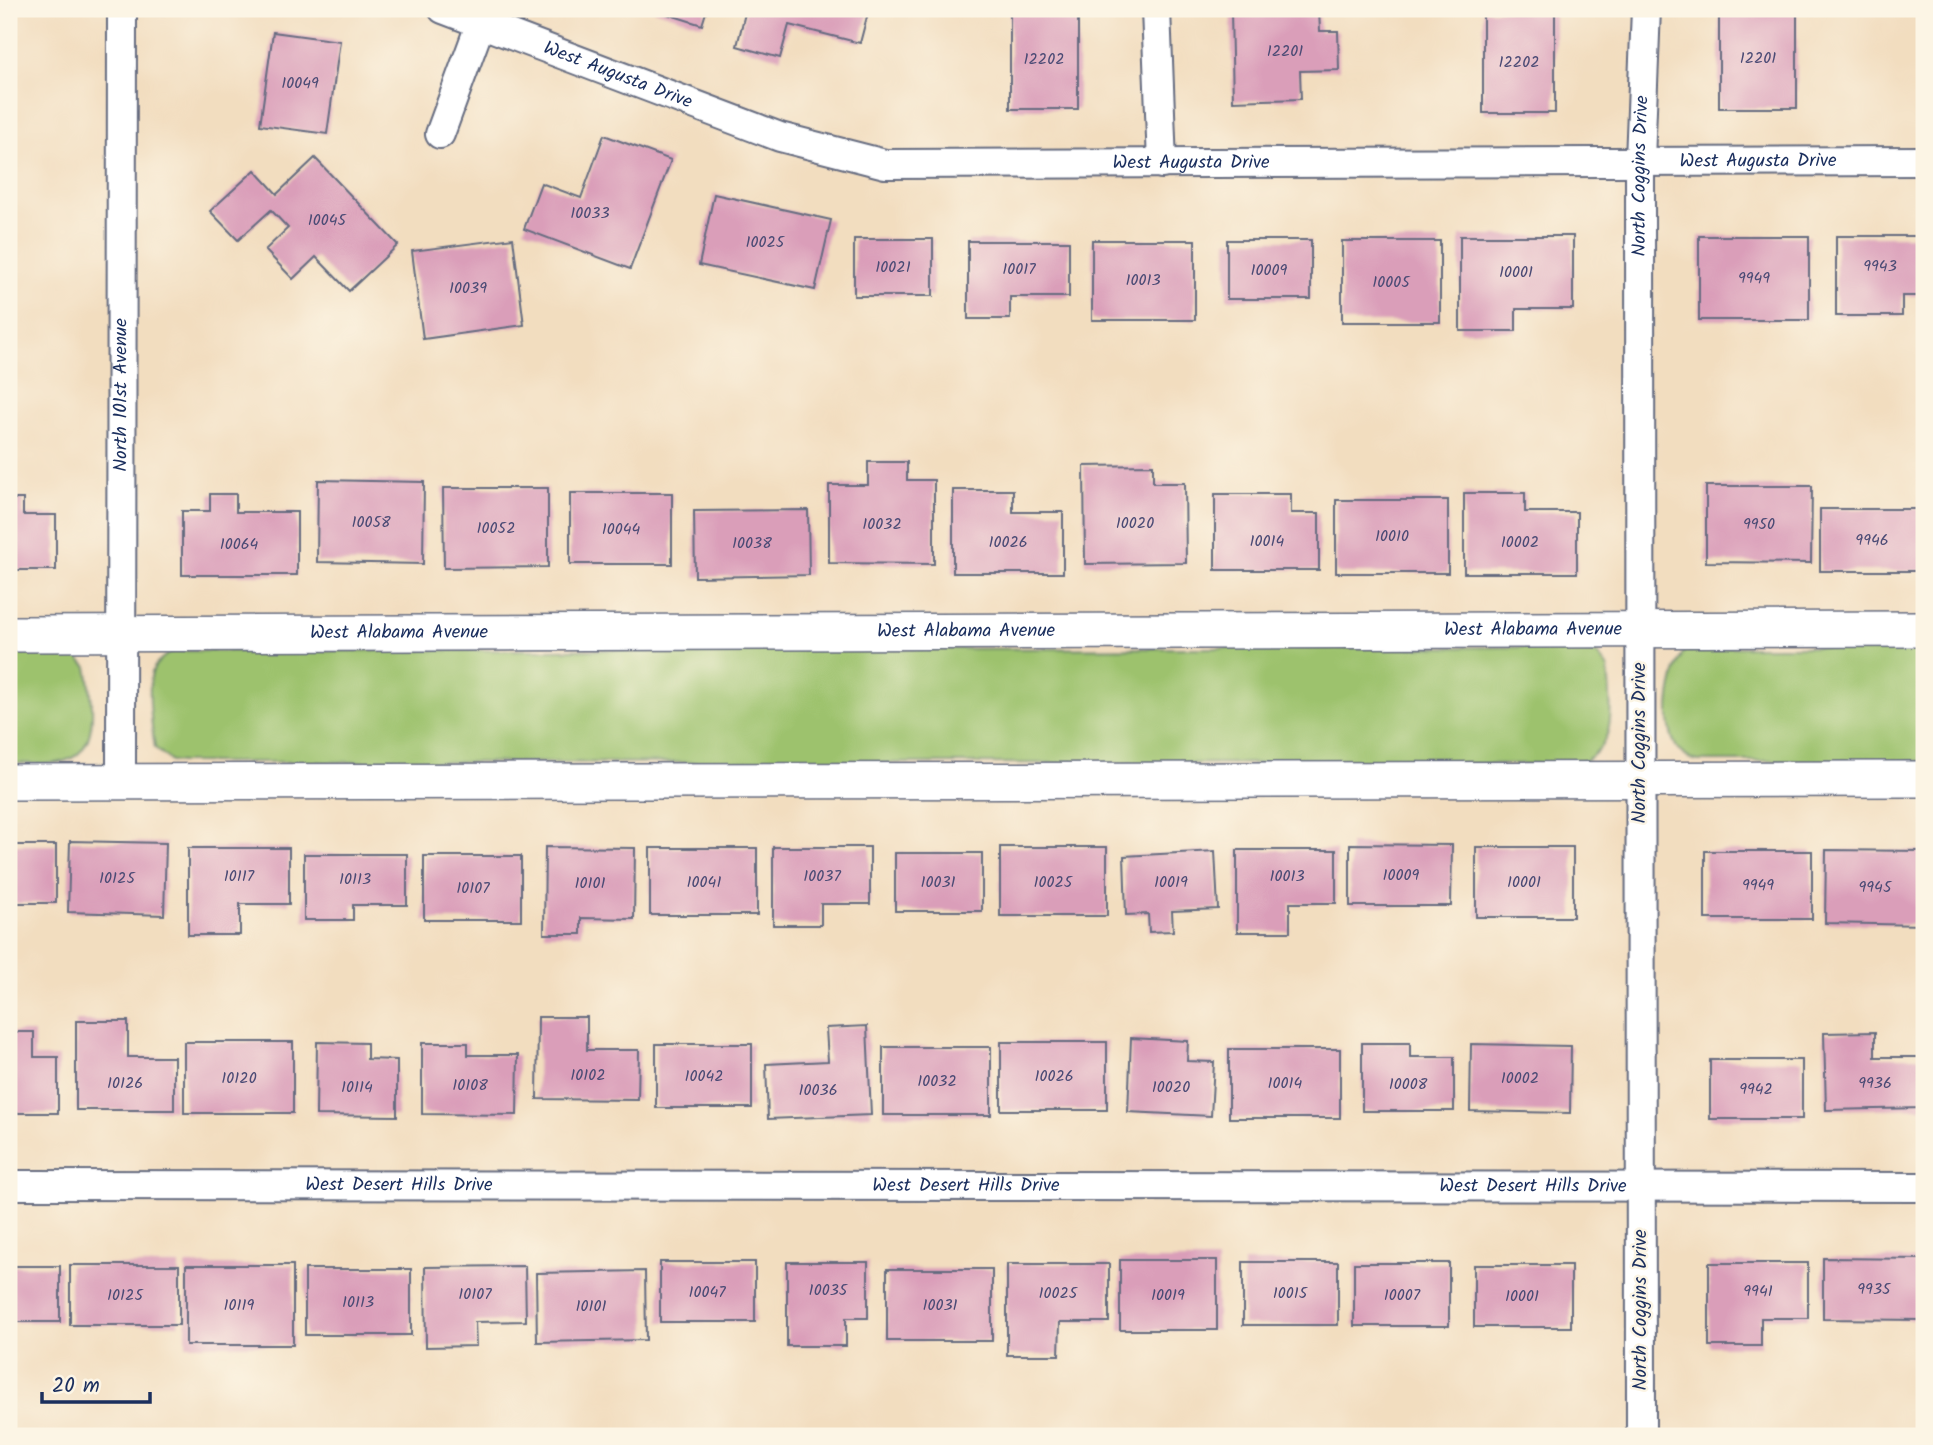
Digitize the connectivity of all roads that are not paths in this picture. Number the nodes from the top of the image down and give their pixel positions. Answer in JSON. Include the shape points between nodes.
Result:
{"nodes":[{"id":1,"x":122,"y":9,"type":"edge"},
{"id":2,"x":443,"y":9,"type":"edge"},
{"id":3,"x":1156,"y":9,"type":"edge"},
{"id":4,"x":1646,"y":9,"type":"edge"},
{"id":5,"x":480,"y":25,"type":"junction"},
{"id":6,"x":440,"y":134,"type":"dead end"},
{"id":7,"x":1640,"y":160,"type":"junction"},
{"id":8,"x":1924,"y":161,"type":"edge"},
{"id":9,"x":1162,"y":164,"type":"junction"},
{"id":10,"x":1639,"y":629,"type":"junction"},
{"id":11,"x":1924,"y":629,"type":"edge"},
{"id":12,"x":9,"y":634,"type":"edge"},
{"id":13,"x":119,"y":634,"type":"junction"},
{"id":14,"x":1640,"y":779,"type":"junction"},
{"id":15,"x":1924,"y":779,"type":"edge"},
{"id":16,"x":9,"y":782,"type":"edge"},
{"id":17,"x":121,"y":782,"type":"junction"},
{"id":18,"x":9,"y":1185,"type":"edge"},
{"id":19,"x":1924,"y":1187,"type":"edge"},
{"id":20,"x":1641,"y":1188,"type":"junction"},
{"id":21,"x":1641,"y":1436,"type":"edge"}],
"edges":[{"from":1,"to":13,"type":"street","name":"North 101st Avenue"},
{"from":2,"to":5,"type":"street","name":"West Augusta Drive"},
{"from":3,"to":9,"type":"street"},
{"from":4,"to":7,"type":"street","name":"North Coggins Drive"},
{"from":5,"to":6,"type":"street"},
{"from":5,"to":9,"type":"street","name":"West Augusta Drive","via":[[780,137],[885,164]]},
{"from":7,"to":8,"type":"street","name":"West Augusta Drive"},
{"from":7,"to":9,"type":"street","name":"West Augusta Drive"},
{"from":7,"to":10,"type":"street","name":"North Coggins Drive"},
{"from":10,"to":11,"type":"street","name":"West Alabama Avenue"},
{"from":10,"to":13,"type":"street","name":"West Alabama Avenue"},
{"from":10,"to":14,"type":"street","name":"North Coggins Drive"},
{"from":12,"to":13,"type":"street","name":"West Alabama Avenue"},
{"from":13,"to":17,"type":"street","name":"North 101st Avenue"},
{"from":14,"to":15,"type":"street"},
{"from":14,"to":17,"type":"street"},
{"from":14,"to":20,"type":"street","name":"North Coggins Drive"},
{"from":16,"to":17,"type":"street"},
{"from":18,"to":20,"type":"street","name":"West Desert Hills Drive"},
{"from":19,"to":20,"type":"street","name":"West Desert Hills Drive"},
{"from":20,"to":21,"type":"street","name":"North Coggins Drive"}]}
